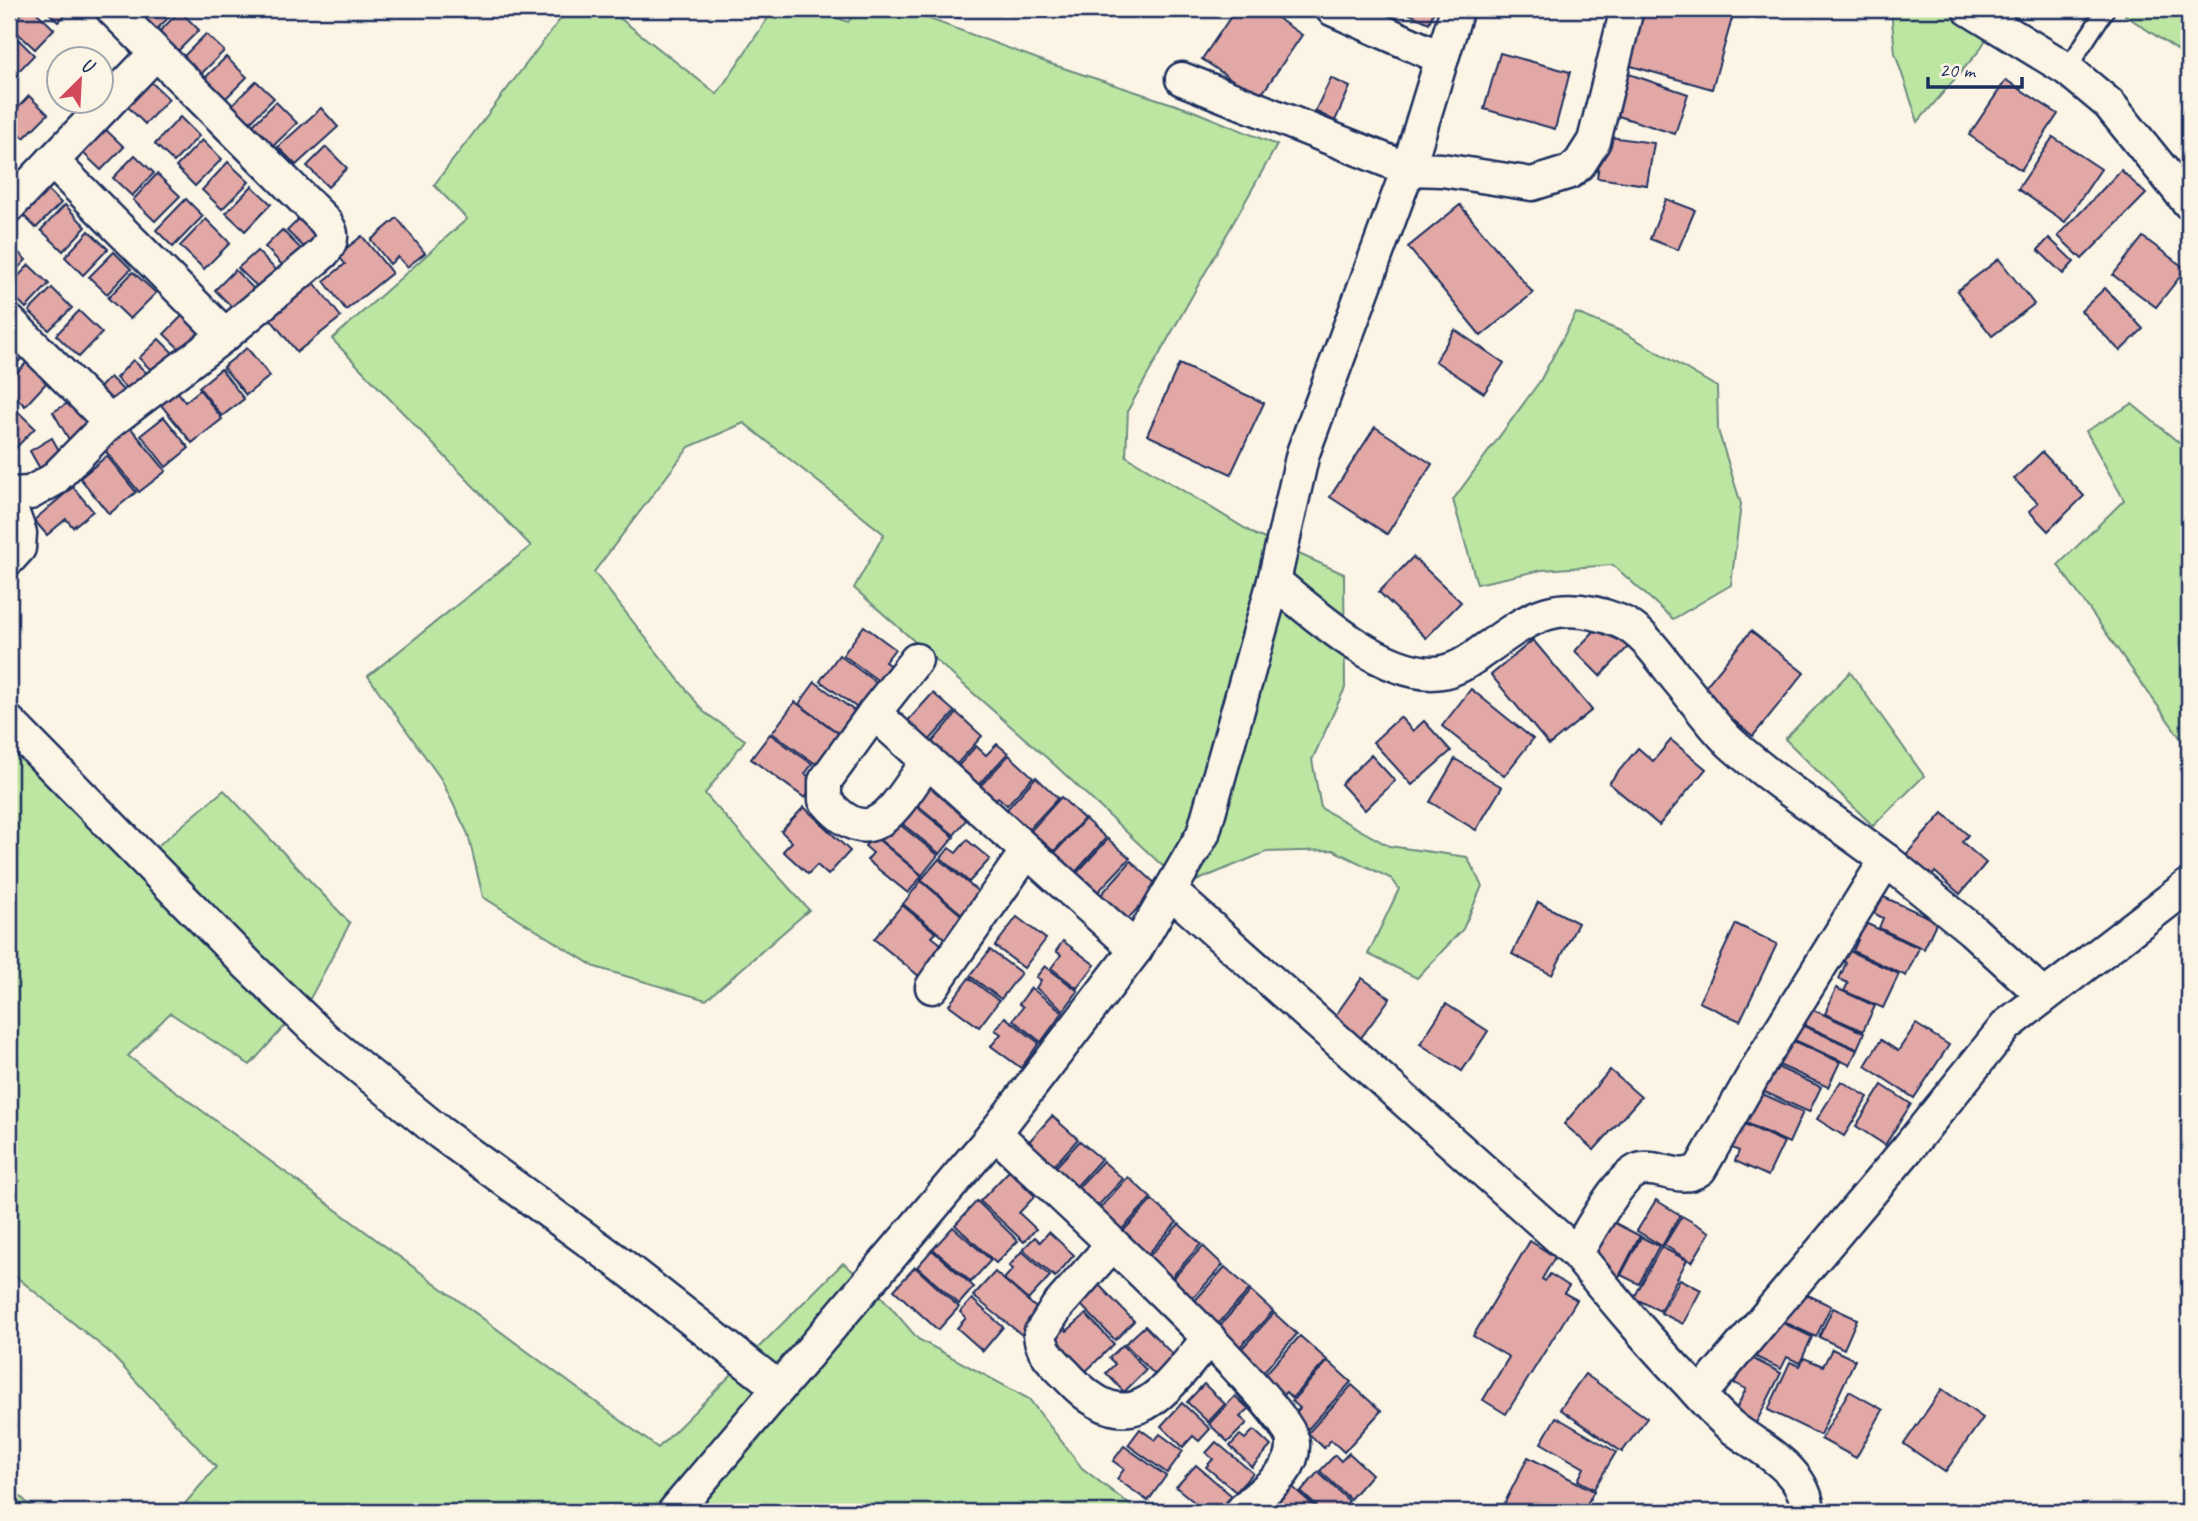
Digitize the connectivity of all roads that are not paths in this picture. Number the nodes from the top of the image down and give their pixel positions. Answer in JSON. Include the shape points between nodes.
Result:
{"nodes":[{"id":1,"x":111,"y":9,"type":"edge"},
{"id":2,"x":1332,"y":9,"type":"edge"},
{"id":3,"x":1457,"y":9,"type":"edge"},
{"id":4,"x":1627,"y":9,"type":"edge"},
{"id":5,"x":1969,"y":9,"type":"edge"},
{"id":6,"x":2106,"y":9,"type":"edge"},
{"id":7,"x":155,"y":54,"type":"junction"},
{"id":8,"x":1442,"y":58,"type":"junction"},
{"id":9,"x":2067,"y":69,"type":"junction"},
{"id":10,"x":1182,"y":79,"type":"dead end"},
{"id":11,"x":52,"y":161,"type":"junction"},
{"id":12,"x":1408,"y":169,"type":"junction"},
{"id":13,"x":2189,"y":202,"type":"edge"},
{"id":14,"x":9,"y":206,"type":"edge"},
{"id":15,"x":9,"y":321,"type":"edge"},
{"id":16,"x":225,"y":335,"type":"junction"},
{"id":17,"x":110,"y":422,"type":"junction"},
{"id":18,"x":9,"y":494,"type":"edge"},
{"id":19,"x":9,"y":503,"type":"edge"},
{"id":20,"x":9,"y":559,"type":"edge"},
{"id":21,"x":1273,"y":581,"type":"junction"},
{"id":22,"x":916,"y":660,"type":"dead end"},
{"id":23,"x":874,"y":713,"type":"junction"},
{"id":24,"x":9,"y":722,"type":"edge"},
{"id":25,"x":928,"y":761,"type":"junction"},
{"id":26,"x":1027,"y":851,"type":"junction"},
{"id":27,"x":1886,"y":860,"type":"junction"},
{"id":28,"x":2189,"y":885,"type":"edge"},
{"id":29,"x":1170,"y":891,"type":"junction"},
{"id":30,"x":1136,"y":949,"type":"junction"},
{"id":31,"x":932,"y":986,"type":"dead end"},
{"id":32,"x":2044,"y":996,"type":"junction"},
{"id":33,"x":995,"y":1133,"type":"junction"},
{"id":34,"x":1112,"y":1245,"type":"junction"},
{"id":35,"x":1576,"y":1253,"type":"junction"},
{"id":36,"x":1209,"y":1338,"type":"junction"},
{"id":37,"x":779,"y":1388,"type":"junction"},
{"id":38,"x":1700,"y":1395,"type":"junction"},
{"id":39,"x":674,"y":1512,"type":"edge"},
{"id":40,"x":1241,"y":1512,"type":"edge"},
{"id":41,"x":1808,"y":1512,"type":"edge"}],
"edges":[{"from":1,"to":7,"type":"street"},
{"from":2,"to":8,"type":"street"},
{"from":3,"to":8,"type":"street"},
{"from":4,"to":12,"type":"street","via":[[1594,141],[1570,172],[1532,184]]},
{"from":5,"to":9,"type":"street"},
{"from":6,"to":9,"type":"lane"},
{"from":7,"to":11,"type":"street"},
{"from":7,"to":16,"type":"street","via":[[331,229],[331,241],[323,253]]},
{"from":8,"to":12,"type":"street"},
{"from":9,"to":13,"type":"street","via":[[2109,104]]},
{"from":10,"to":12,"type":"street"},
{"from":11,"to":14,"type":"street"},
{"from":11,"to":16,"type":"street"},
{"from":12,"to":21,"type":"street","via":[[1303,453]]},
{"from":15,"to":17,"type":"street"},
{"from":16,"to":17,"type":"street"},
{"from":17,"to":18,"type":"street","via":[[53,480],[30,493]]},
{"from":19,"to":20,"type":"street","via":[[20,533],[19,548]]},
{"from":21,"to":27,"type":"street","via":[[1368,652],[1403,668],[1433,673],[1463,666],[1526,620],[1554,610],[1584,610],[1622,622],[1648,645],[1732,744]]},
{"from":21,"to":29,"type":"street","via":[[1203,834]]},
{"from":22,"to":23,"type":"street"},
{"from":23,"to":25,"type":"street"},
{"from":23,"to":25,"type":"street","via":[[825,781],[825,800],[839,814],[861,828],[880,822]]},
{"from":24,"to":37,"type":"street","via":[[326,1039],[439,1132],[622,1265]]},
{"from":25,"to":26,"type":"street"},
{"from":26,"to":30,"type":"street"},
{"from":26,"to":31,"type":"street"},
{"from":27,"to":32,"type":"street"},
{"from":27,"to":35,"type":"street","via":[[1700,1169],[1688,1175],[1651,1169],[1634,1172]]},
{"from":28,"to":32,"type":"street"},
{"from":29,"to":30,"type":"street"},
{"from":29,"to":35,"type":"street"},
{"from":30,"to":33,"type":"street"},
{"from":32,"to":38,"type":"street","via":[[2007,1025]]},
{"from":33,"to":34,"type":"street"},
{"from":33,"to":37,"type":"street"},
{"from":34,"to":36,"type":"street"},
{"from":34,"to":36,"type":"street","via":[[1057,1307],[1040,1334],[1043,1349],[1080,1390],[1113,1410],[1139,1409],[1162,1392]]},
{"from":35,"to":38,"type":"street"},
{"from":36,"to":40,"type":"street","via":[[1269,1402],[1291,1431],[1294,1443],[1284,1471]]},
{"from":37,"to":39,"type":"street"},
{"from":38,"to":41,"type":"street","via":[[1731,1426],[1780,1460],[1802,1488]]}]}
